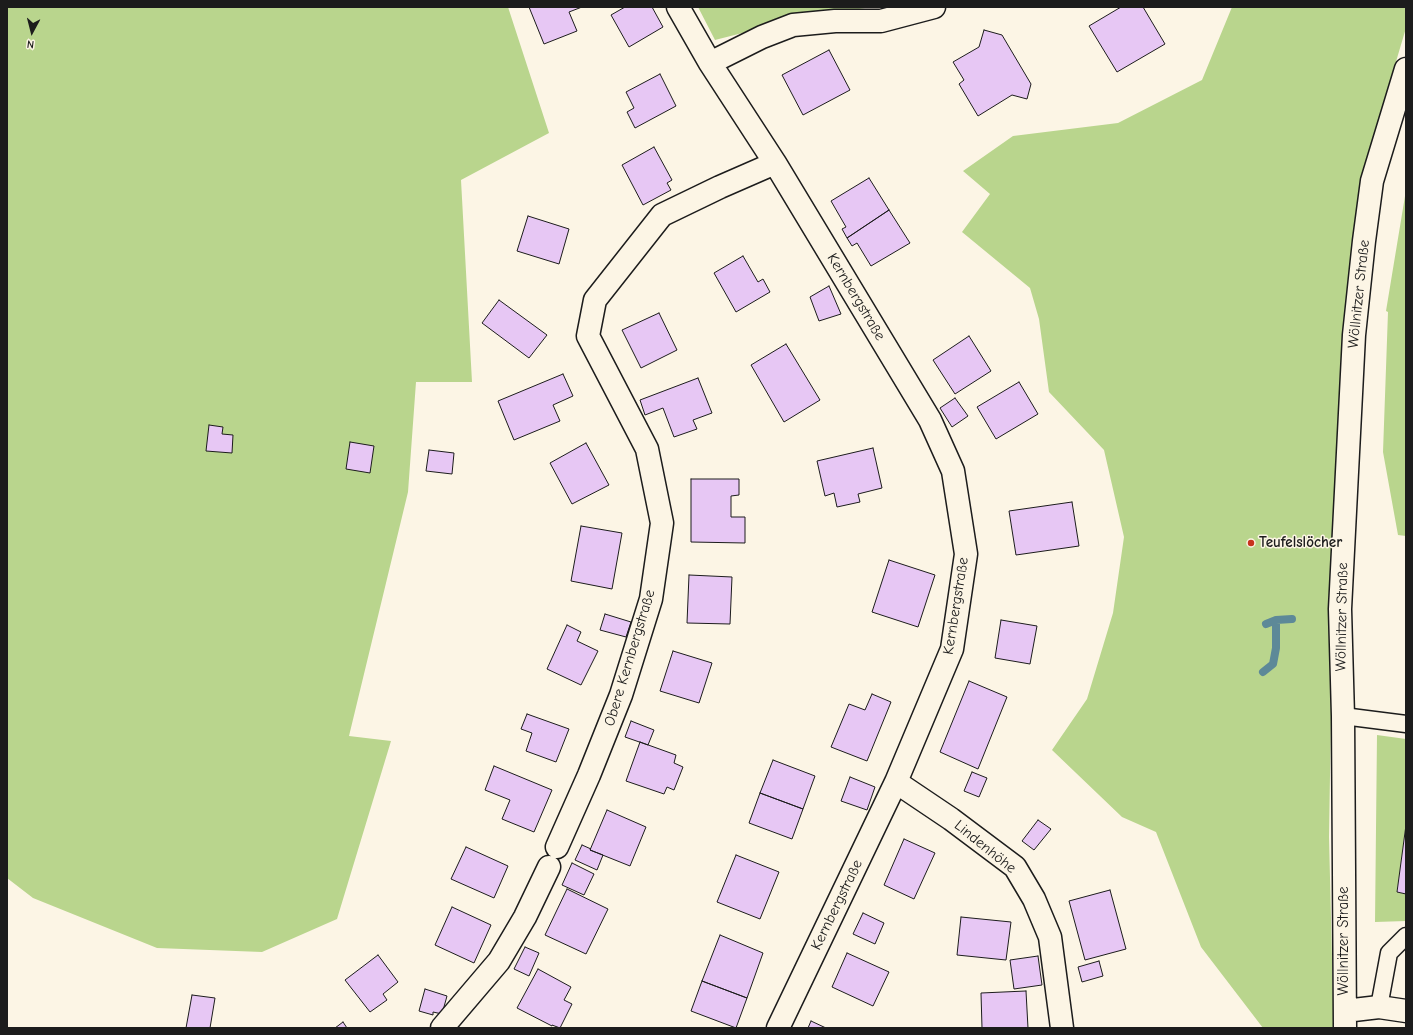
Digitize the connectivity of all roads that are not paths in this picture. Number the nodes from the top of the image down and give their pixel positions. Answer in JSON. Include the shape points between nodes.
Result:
{"nodes":[{"id":1,"x":678,"y":7,"type":"edge"},
{"id":2,"x":934,"y":7,"type":"edge"},
{"id":3,"x":710,"y":63,"type":"junction"},
{"id":4,"x":1406,"y":68,"type":"edge"},
{"id":5,"x":775,"y":163,"type":"junction"},
{"id":6,"x":1343,"y":716,"type":"junction"},
{"id":7,"x":1406,"y":724,"type":"edge"},
{"id":8,"x":896,"y":782,"type":"junction"},
{"id":9,"x":557,"y":847,"type":"dead end"},
{"id":10,"x":549,"y":868,"type":"dead end"},
{"id":11,"x":1406,"y":936,"type":"edge"},
{"id":12,"x":1379,"y":1007,"type":"junction"},
{"id":13,"x":1406,"y":1011,"type":"edge"},
{"id":14,"x":1345,"y":1020,"type":"edge"},
{"id":15,"x":442,"y":1028,"type":"edge"},
{"id":16,"x":778,"y":1028,"type":"edge"},
{"id":17,"x":1062,"y":1028,"type":"edge"}],
"edges":[{"from":1,"to":3,"type":"street","name":"Kernbergstraße"},
{"from":2,"to":3,"type":"street","via":[[881,21],[793,25]]},
{"from":3,"to":5,"type":"street","name":"Kernbergstraße"},
{"from":4,"to":6,"type":"street","name":"Wöllnitzer Straße","via":[[1372,182],[1354,335],[1340,609]]},
{"from":5,"to":8,"type":"street","name":"Kernbergstraße","via":[[930,420],[952,471],[966,554],[952,649]]},
{"from":5,"to":9,"type":"street","name":"Obere Kernbergstraße","via":[[662,215],[595,300],[588,336],[647,449],[662,523],[651,599],[621,695],[590,775]]},
{"from":6,"to":7,"type":"lane"},
{"from":6,"to":14,"type":"street","name":"Wöllnitzer Straße"},
{"from":8,"to":16,"type":"street","name":"Kernbergstraße"},
{"from":8,"to":17,"type":"street","name":"Lindenhöhe","via":[[1015,867],[1034,899],[1050,937]]},
{"from":10,"to":15,"type":"street","via":[[499,962]]},
{"from":11,"to":12,"type":"lane","via":[[1389,953]]},
{"from":12,"to":13,"type":"street"},
{"from":12,"to":14,"type":"street"}]}
